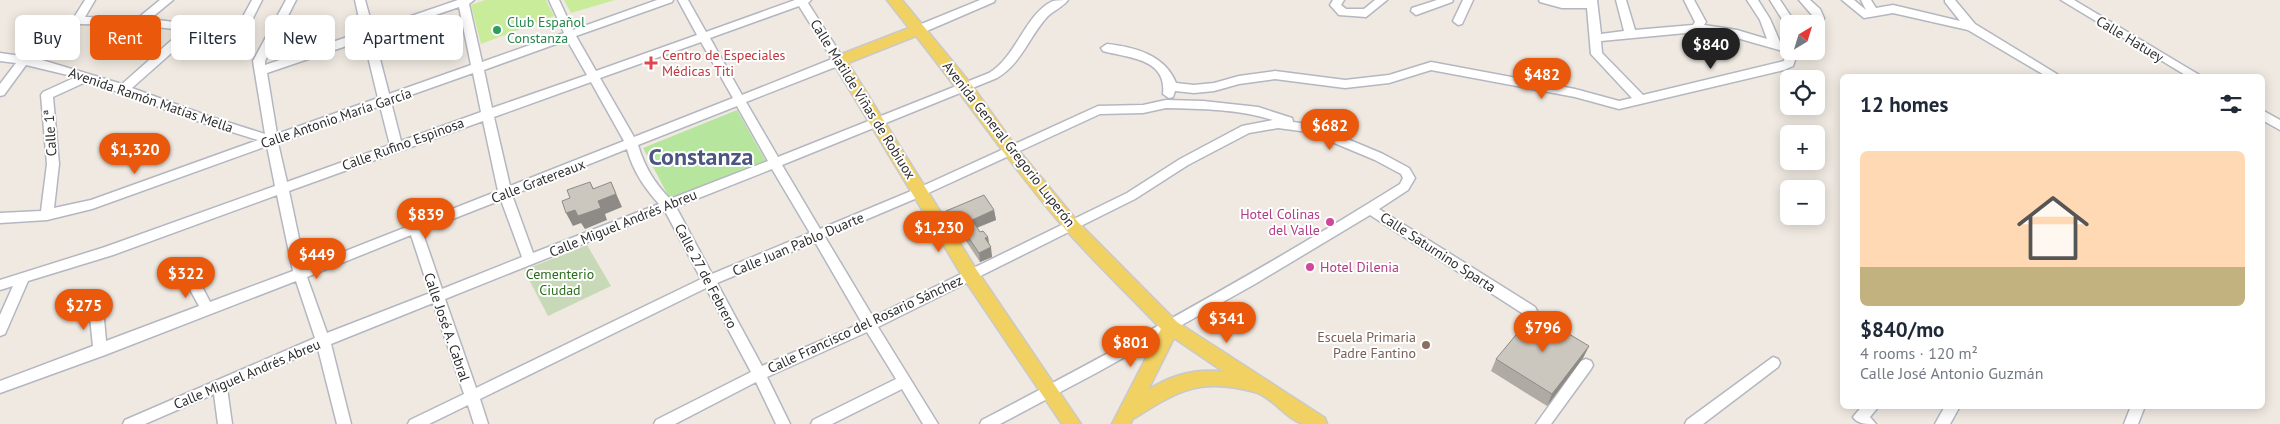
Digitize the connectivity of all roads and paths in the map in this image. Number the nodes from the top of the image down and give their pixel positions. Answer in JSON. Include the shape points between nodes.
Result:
{"nodes":[{"id":1,"x":90,"y":0,"type":"edge"},
{"id":2,"x":168,"y":0,"type":"edge"},
{"id":3,"x":257,"y":0,"type":"edge"},
{"id":4,"x":290,"y":0,"type":"edge"},
{"id":5,"x":360,"y":0,"type":"edge"},
{"id":6,"x":554,"y":0,"type":"edge"},
{"id":7,"x":668,"y":0,"type":"edge"},
{"id":8,"x":683,"y":0,"type":"edge"},
{"id":9,"x":803,"y":0,"type":"edge"},
{"id":10,"x":894,"y":0,"type":"edge"},
{"id":11,"x":990,"y":0,"type":"edge"},
{"id":12,"x":1060,"y":0,"type":"edge"},
{"id":13,"x":1339,"y":0,"type":"edge"},
{"id":14,"x":1448,"y":0,"type":"edge"},
{"id":15,"x":1468,"y":0,"type":"edge"},
{"id":16,"x":1544,"y":0,"type":"edge"},
{"id":17,"x":1622,"y":0,"type":"edge"},
{"id":18,"x":1689,"y":0,"type":"edge"},
{"id":19,"x":1752,"y":0,"type":"edge"},
{"id":20,"x":1776,"y":0,"type":"edge"},
{"id":21,"x":1804,"y":0,"type":"edge"},
{"id":22,"x":1848,"y":0,"type":"edge"},
{"id":23,"x":1866,"y":0,"type":"edge"},
{"id":24,"x":1950,"y":0,"type":"edge"},
{"id":25,"x":2066,"y":0,"type":"edge"},
{"id":26,"x":466,"y":1,"type":"edge"},
{"id":27,"x":1379,"y":3,"type":"edge"},
{"id":28,"x":1592,"y":3,"type":"edge"},
{"id":29,"x":1416,"y":11,"type":"dead end"},
{"id":30,"x":1873,"y":12,"type":"junction"},
{"id":31,"x":148,"y":15,"type":"edge"},
{"id":32,"x":251,"y":15,"type":"edge"},
{"id":33,"x":363,"y":15,"type":"edge"},
{"id":34,"x":422,"y":15,"type":"edge"},
{"id":35,"x":1785,"y":15,"type":"edge"},
{"id":36,"x":1819,"y":15,"type":"edge"},
{"id":37,"x":90,"y":21,"type":"edge"},
{"id":38,"x":1458,"y":21,"type":"dead end"},
{"id":39,"x":1971,"y":26,"type":"junction"},
{"id":40,"x":1696,"y":28,"type":"junction"},
{"id":41,"x":918,"y":30,"type":"junction"},
{"id":42,"x":1630,"y":34,"type":"junction"},
{"id":43,"x":570,"y":35,"type":"junction"},
{"id":44,"x":704,"y":36,"type":"junction"},
{"id":45,"x":1594,"y":38,"type":"junction"},
{"id":46,"x":345,"y":40,"type":"edge"},
{"id":47,"x":1775,"y":45,"type":"junction"},
{"id":48,"x":1780,"y":46,"type":"edge"},
{"id":49,"x":171,"y":47,"type":"edge"},
{"id":50,"x":1107,"y":48,"type":"dead end"},
{"id":51,"x":0,"y":56,"type":"edge"},
{"id":52,"x":15,"y":58,"type":"edge"},
{"id":53,"x":24,"y":60,"type":"edge"},
{"id":54,"x":28,"y":60,"type":"edge"},
{"id":55,"x":374,"y":60,"type":"edge"},
{"id":56,"x":1790,"y":60,"type":"edge"},
{"id":57,"x":839,"y":61,"type":"junction"},
{"id":58,"x":260,"y":66,"type":"junction"},
{"id":59,"x":479,"y":68,"type":"junction"},
{"id":60,"x":2051,"y":74,"type":"edge"},
{"id":61,"x":2191,"y":74,"type":"edge"},
{"id":62,"x":593,"y":75,"type":"junction"},
{"id":63,"x":88,"y":77,"type":"junction"},
{"id":64,"x":1171,"y":87,"type":"junction"},
{"id":65,"x":966,"y":88,"type":"junction"},
{"id":66,"x":122,"y":90,"type":"junction"},
{"id":67,"x":0,"y":92,"type":"edge"},
{"id":68,"x":740,"y":100,"type":"junction"},
{"id":69,"x":1641,"y":100,"type":"junction"},
{"id":70,"x":386,"y":101,"type":"junction"},
{"id":71,"x":1166,"y":104,"type":"junction"},
{"id":72,"x":488,"y":112,"type":"junction"},
{"id":73,"x":2265,"y":116,"type":"edge"},
{"id":74,"x":877,"y":122,"type":"junction"},
{"id":75,"x":2280,"y":126,"type":"edge"},
{"id":76,"x":1310,"y":128,"type":"junction"},
{"id":77,"x":272,"y":140,"type":"junction"},
{"id":78,"x":632,"y":145,"type":"junction"},
{"id":79,"x":396,"y":146,"type":"junction"},
{"id":80,"x":1010,"y":151,"type":"junction"},
{"id":81,"x":775,"y":163,"type":"junction"},
{"id":82,"x":281,"y":188,"type":"junction"},
{"id":83,"x":920,"y":192,"type":"junction"},
{"id":84,"x":505,"y":193,"type":"junction"},
{"id":85,"x":668,"y":205,"type":"junction"},
{"id":86,"x":1370,"y":209,"type":"junction"},
{"id":87,"x":47,"y":215,"type":"junction"},
{"id":88,"x":0,"y":218,"type":"edge"},
{"id":89,"x":1072,"y":226,"type":"junction"},
{"id":90,"x":415,"y":229,"type":"junction"},
{"id":91,"x":818,"y":236,"type":"junction"},
{"id":92,"x":529,"y":260,"type":"junction"},
{"id":93,"x":300,"y":274,"type":"junction"},
{"id":94,"x":970,"y":274,"type":"junction"},
{"id":95,"x":189,"y":275,"type":"dead end"},
{"id":96,"x":23,"y":278,"type":"junction"},
{"id":97,"x":709,"y":281,"type":"junction"},
{"id":98,"x":0,"y":285,"type":"edge"},
{"id":99,"x":436,"y":297,"type":"junction"},
{"id":100,"x":96,"y":308,"type":"dead end"},
{"id":101,"x":208,"y":310,"type":"junction"},
{"id":102,"x":1530,"y":312,"type":"dead end"},
{"id":103,"x":870,"y":325,"type":"junction"},
{"id":104,"x":1171,"y":327,"type":"junction"},
{"id":105,"x":0,"y":330,"type":"edge"},
{"id":106,"x":323,"y":341,"type":"junction"},
{"id":107,"x":100,"y":351,"type":"junction"},
{"id":108,"x":1773,"y":363,"type":"dead end"},
{"id":109,"x":1586,"y":365,"type":"dead end"},
{"id":110,"x":759,"y":374,"type":"junction"},
{"id":111,"x":905,"y":381,"type":"junction"},
{"id":112,"x":220,"y":385,"type":"junction"},
{"id":113,"x":0,"y":387,"type":"edge"},
{"id":114,"x":1266,"y":389,"type":"junction"},
{"id":115,"x":1051,"y":390,"type":"junction"},
{"id":116,"x":471,"y":397,"type":"junction"},
{"id":117,"x":1869,"y":409,"type":"edge"},
{"id":118,"x":1951,"y":409,"type":"edge"},
{"id":119,"x":2137,"y":409,"type":"edge"},
{"id":120,"x":1124,"y":418,"type":"edge"},
{"id":121,"x":130,"y":424,"type":"edge"},
{"id":122,"x":225,"y":424,"type":"edge"},
{"id":123,"x":344,"y":424,"type":"edge"},
{"id":124,"x":415,"y":424,"type":"edge"},
{"id":125,"x":481,"y":424,"type":"edge"},
{"id":126,"x":661,"y":424,"type":"edge"},
{"id":127,"x":783,"y":424,"type":"edge"},
{"id":128,"x":818,"y":424,"type":"edge"},
{"id":129,"x":931,"y":424,"type":"edge"},
{"id":130,"x":987,"y":424,"type":"edge"},
{"id":131,"x":1072,"y":424,"type":"edge"},
{"id":132,"x":1318,"y":424,"type":"edge"},
{"id":133,"x":1543,"y":424,"type":"edge"},
{"id":134,"x":1692,"y":424,"type":"edge"},
{"id":135,"x":1869,"y":424,"type":"edge"},
{"id":136,"x":1942,"y":424,"type":"edge"},
{"id":137,"x":2131,"y":424,"type":"edge"}],
"edges":[{"from":1,"to":37,"type":"street","via":[[78,19]]},
{"from":2,"to":31,"type":"street"},
{"from":3,"to":32,"type":"street"},
{"from":4,"to":58,"type":"street"},
{"from":5,"to":33,"type":"street"},
{"from":6,"to":43,"type":"street","name":"Calle 27 de Febrero"},
{"from":7,"to":43,"type":"street","name":"Calle Antonio María García"},
{"from":8,"to":44,"type":"street"},
{"from":9,"to":44,"type":"street","name":"Calle Rufino Espinosa"},
{"from":9,"to":57,"type":"street","name":"Calle Matilde Viñas de Robiuox"},
{"from":10,"to":41,"type":"main road","name":"Avenida General Gregorio Luperón"},
{"from":11,"to":41,"type":"street","name":"Calle Gratereaux"},
{"from":12,"to":65,"type":"street","name":"Calle Miguel Andrés Abreu","via":[[1032,26],[1008,65]]},
{"from":13,"to":27,"type":"street","via":[[1335,5],[1343,12],[1366,13]]},
{"from":14,"to":29,"type":"street"},
{"from":15,"to":38,"type":"street"},
{"from":16,"to":28,"type":"street","via":[[1562,4]]},
{"from":17,"to":42,"type":"street"},
{"from":18,"to":40,"type":"street","via":[[1700,22]]},
{"from":19,"to":47,"type":"street","via":[[1765,19]]},
{"from":20,"to":35,"type":"street"},
{"from":21,"to":36,"type":"street"},
{"from":22,"to":30,"type":"street","via":[[1860,13]]},
{"from":23,"to":30,"type":"street"},
{"from":24,"to":39,"type":"street"},
{"from":25,"to":61,"type":"street","name":"Calle Hatuey"},
{"from":26,"to":34,"type":"street"},
{"from":26,"to":59,"type":"street"},
{"from":28,"to":45,"type":"street"},
{"from":30,"to":39,"type":"street","via":[[1893,9]]},
{"from":39,"to":60,"type":"street"},
{"from":40,"to":42,"type":"street"},
{"from":40,"to":47,"type":"street","via":[[1738,34]]},
{"from":41,"to":57,"type":"main road","name":"Calle Gratereaux"},
{"from":41,"to":65,"type":"main road","name":"Avenida General Gregorio Luperón"},
{"from":42,"to":45,"type":"street"},
{"from":43,"to":59,"type":"street","name":"Calle Antonio María García"},
{"from":43,"to":62,"type":"street","name":"Calle 27 de Febrero"},
{"from":44,"to":62,"type":"street","name":"Calle Rufino Espinosa"},
{"from":44,"to":68,"type":"street"},
{"from":45,"to":69,"type":"street","via":[[1597,54]]},
{"from":46,"to":58,"type":"street"},
{"from":47,"to":48,"type":"street"},
{"from":49,"to":66,"type":"street"},
{"from":50,"to":64,"type":"street","via":[[1145,55],[1166,74]]},
{"from":51,"to":52,"type":"street","name":"Avenida Ramón Matías Mella"},
{"from":53,"to":67,"type":"street"},
{"from":54,"to":63,"type":"street","name":"Avenida Ramón Matías Mella"},
{"from":55,"to":70,"type":"street"},
{"from":56,"to":69,"type":"street","via":[[1780,67]]},
{"from":57,"to":68,"type":"street","name":"Calle Gratereaux"},
{"from":57,"to":74,"type":"main road","name":"Calle Matilde Viñas de Robiuox"},
{"from":58,"to":77,"type":"street"},
{"from":59,"to":70,"type":"street","name":"Calle Antonio María García"},
{"from":59,"to":72,"type":"street"},
{"from":62,"to":72,"type":"street","name":"Calle Rufino Espinosa"},
{"from":62,"to":78,"type":"street","name":"Calle 27 de Febrero"},
{"from":63,"to":66,"type":"street","name":"Avenida Ramón Matías Mella"},
{"from":63,"to":87,"type":"street","name":"Calle 1ª","via":[[47,95],[53,164]]},
{"from":64,"to":69,"type":"street","via":[[1214,88],[1239,80],[1275,75],[1345,84],[1389,79],[1431,66],[1575,93],[1619,105]]},
{"from":64,"to":71,"type":"street"},
{"from":65,"to":74,"type":"street","name":"Calle Miguel Andrés Abreu"},
{"from":65,"to":80,"type":"main road","name":"Avenida General Gregorio Luperón"},
{"from":66,"to":77,"type":"street","name":"Avenida Ramón Matías Mella"},
{"from":68,"to":78,"type":"street","name":"Calle Gratereaux"},
{"from":68,"to":81,"type":"street"},
{"from":70,"to":77,"type":"street","name":"Calle Antonio María García"},
{"from":70,"to":79,"type":"street"},
{"from":71,"to":76,"type":"street","name":"Calle Juan Pablo Duarte","via":[[1258,111]]},
{"from":71,"to":80,"type":"street","name":"Calle Juan Pablo Duarte","via":[[1143,109],[1098,110]]},
{"from":72,"to":79,"type":"street","name":"Calle Rufino Espinosa"},
{"from":72,"to":84,"type":"street"},
{"from":73,"to":75,"type":"street"},
{"from":74,"to":81,"type":"street","name":"Calle Miguel Andrés Abreu"},
{"from":74,"to":83,"type":"main road","name":"Calle Matilde Viñas de Robiuox"},
{"from":76,"to":86,"type":"street","via":[[1379,156],[1406,171],[1409,178],[1404,187]]},
{"from":76,"to":89,"type":"street","name":"Calle Francisco del Rosario Sánchez","via":[[1278,124],[1254,127],[1223,141],[1131,196]]},
{"from":77,"to":82,"type":"street"},
{"from":77,"to":87,"type":"street","name":"Calle Antonio María García","via":[[92,204]]},
{"from":78,"to":84,"type":"street","name":"Calle Gratereaux"},
{"from":78,"to":85,"type":"street","name":"Calle 27 de Febrero","via":[[638,166],[650,186]]},
{"from":79,"to":82,"type":"street","name":"Calle Rufino Espinosa"},
{"from":80,"to":83,"type":"street","name":"Calle Juan Pablo Duarte"},
{"from":80,"to":89,"type":"main road","name":"Avenida General Gregorio Luperón"},
{"from":81,"to":85,"type":"street","name":"Calle Miguel Andrés Abreu"},
{"from":81,"to":91,"type":"street"},
{"from":82,"to":93,"type":"street"},
{"from":82,"to":96,"type":"street","name":"Calle Rufino Espinosa","via":[[108,251]]},
{"from":83,"to":91,"type":"street","name":"Calle Juan Pablo Duarte"},
{"from":83,"to":94,"type":"main road","name":"Calle Matilde Viñas de Robiuox"},
{"from":84,"to":90,"type":"street","name":"Calle Gratereaux"},
{"from":84,"to":92,"type":"street"},
{"from":85,"to":92,"type":"street","name":"Calle Miguel Andrés Abreu"},
{"from":85,"to":97,"type":"street","name":"Calle 27 de Febrero"},
{"from":86,"to":102,"type":"street","name":"Calle Saturnino Sparta"},
{"from":86,"to":104,"type":"street"},
{"from":87,"to":88,"type":"street","name":"Calle Antonio María García"},
{"from":89,"to":94,"type":"street","name":"Calle Francisco del Rosario Sánchez"},
{"from":89,"to":104,"type":"main road","name":"Avenida General Gregorio Luperón"},
{"from":90,"to":93,"type":"street","name":"Calle Gratereaux"},
{"from":90,"to":99,"type":"street","name":"Calle José A. Cabral"},
{"from":91,"to":97,"type":"street","name":"Calle Juan Pablo Duarte"},
{"from":91,"to":103,"type":"street"},
{"from":92,"to":99,"type":"street","name":"Calle Miguel Andrés Abreu"},
{"from":93,"to":101,"type":"street","name":"Calle Gratereaux"},
{"from":93,"to":106,"type":"street"},
{"from":94,"to":103,"type":"street","name":"Calle Francisco del Rosario Sánchez"},
{"from":94,"to":115,"type":"main road","name":"Calle Matilde Viñas de Robiuox"},
{"from":95,"to":101,"type":"street"},
{"from":96,"to":98,"type":"street","name":"Calle Rufino Espinosa"},
{"from":96,"to":105,"type":"street"},
{"from":97,"to":110,"type":"street","name":"Calle 27 de Febrero"},
{"from":97,"to":116,"type":"street","name":"Calle Juan Pablo Duarte"},
{"from":99,"to":106,"type":"street","name":"Calle Miguel Andrés Abreu"},
{"from":99,"to":116,"type":"street","name":"Calle José A. Cabral"},
{"from":100,"to":107,"type":"street"},
{"from":101,"to":107,"type":"street","name":"Calle Gratereaux"},
{"from":103,"to":110,"type":"street","name":"Calle Francisco del Rosario Sánchez"},
{"from":103,"to":111,"type":"street"},
{"from":104,"to":114,"type":"main road","name":"Avenida General Gregorio Luperón"},
{"from":104,"to":115,"type":"street"},
{"from":104,"to":120,"type":"main road"},
{"from":106,"to":112,"type":"street","name":"Calle Miguel Andrés Abreu"},
{"from":106,"to":123,"type":"street"},
{"from":107,"to":113,"type":"street","name":"Calle Gratereaux"},
{"from":108,"to":134,"type":"street"},
{"from":109,"to":133,"type":"street"},
{"from":110,"to":126,"type":"street","name":"Calle Francisco del Rosario Sánchez"},
{"from":110,"to":127,"type":"street","name":"Calle 27 de Febrero"},
{"from":111,"to":128,"type":"street"},
{"from":111,"to":129,"type":"street"},
{"from":112,"to":121,"type":"street","name":"Calle Miguel Andrés Abreu"},
{"from":112,"to":122,"type":"street"},
{"from":114,"to":120,"type":"main road","via":[[1208,376],[1165,388]]},
{"from":114,"to":132,"type":"main road","name":"Avenida General Gregorio Luperón"},
{"from":115,"to":130,"type":"street"},
{"from":115,"to":131,"type":"main road","name":"Calle Matilde Viñas de Robiuox"},
{"from":116,"to":124,"type":"street","name":"Calle Juan Pablo Duarte"},
{"from":116,"to":125,"type":"street","name":"Calle José A. Cabral"},
{"from":117,"to":135,"type":"street","via":[[1860,417]]},
{"from":118,"to":136,"type":"street"},
{"from":119,"to":137,"type":"street"}]}
